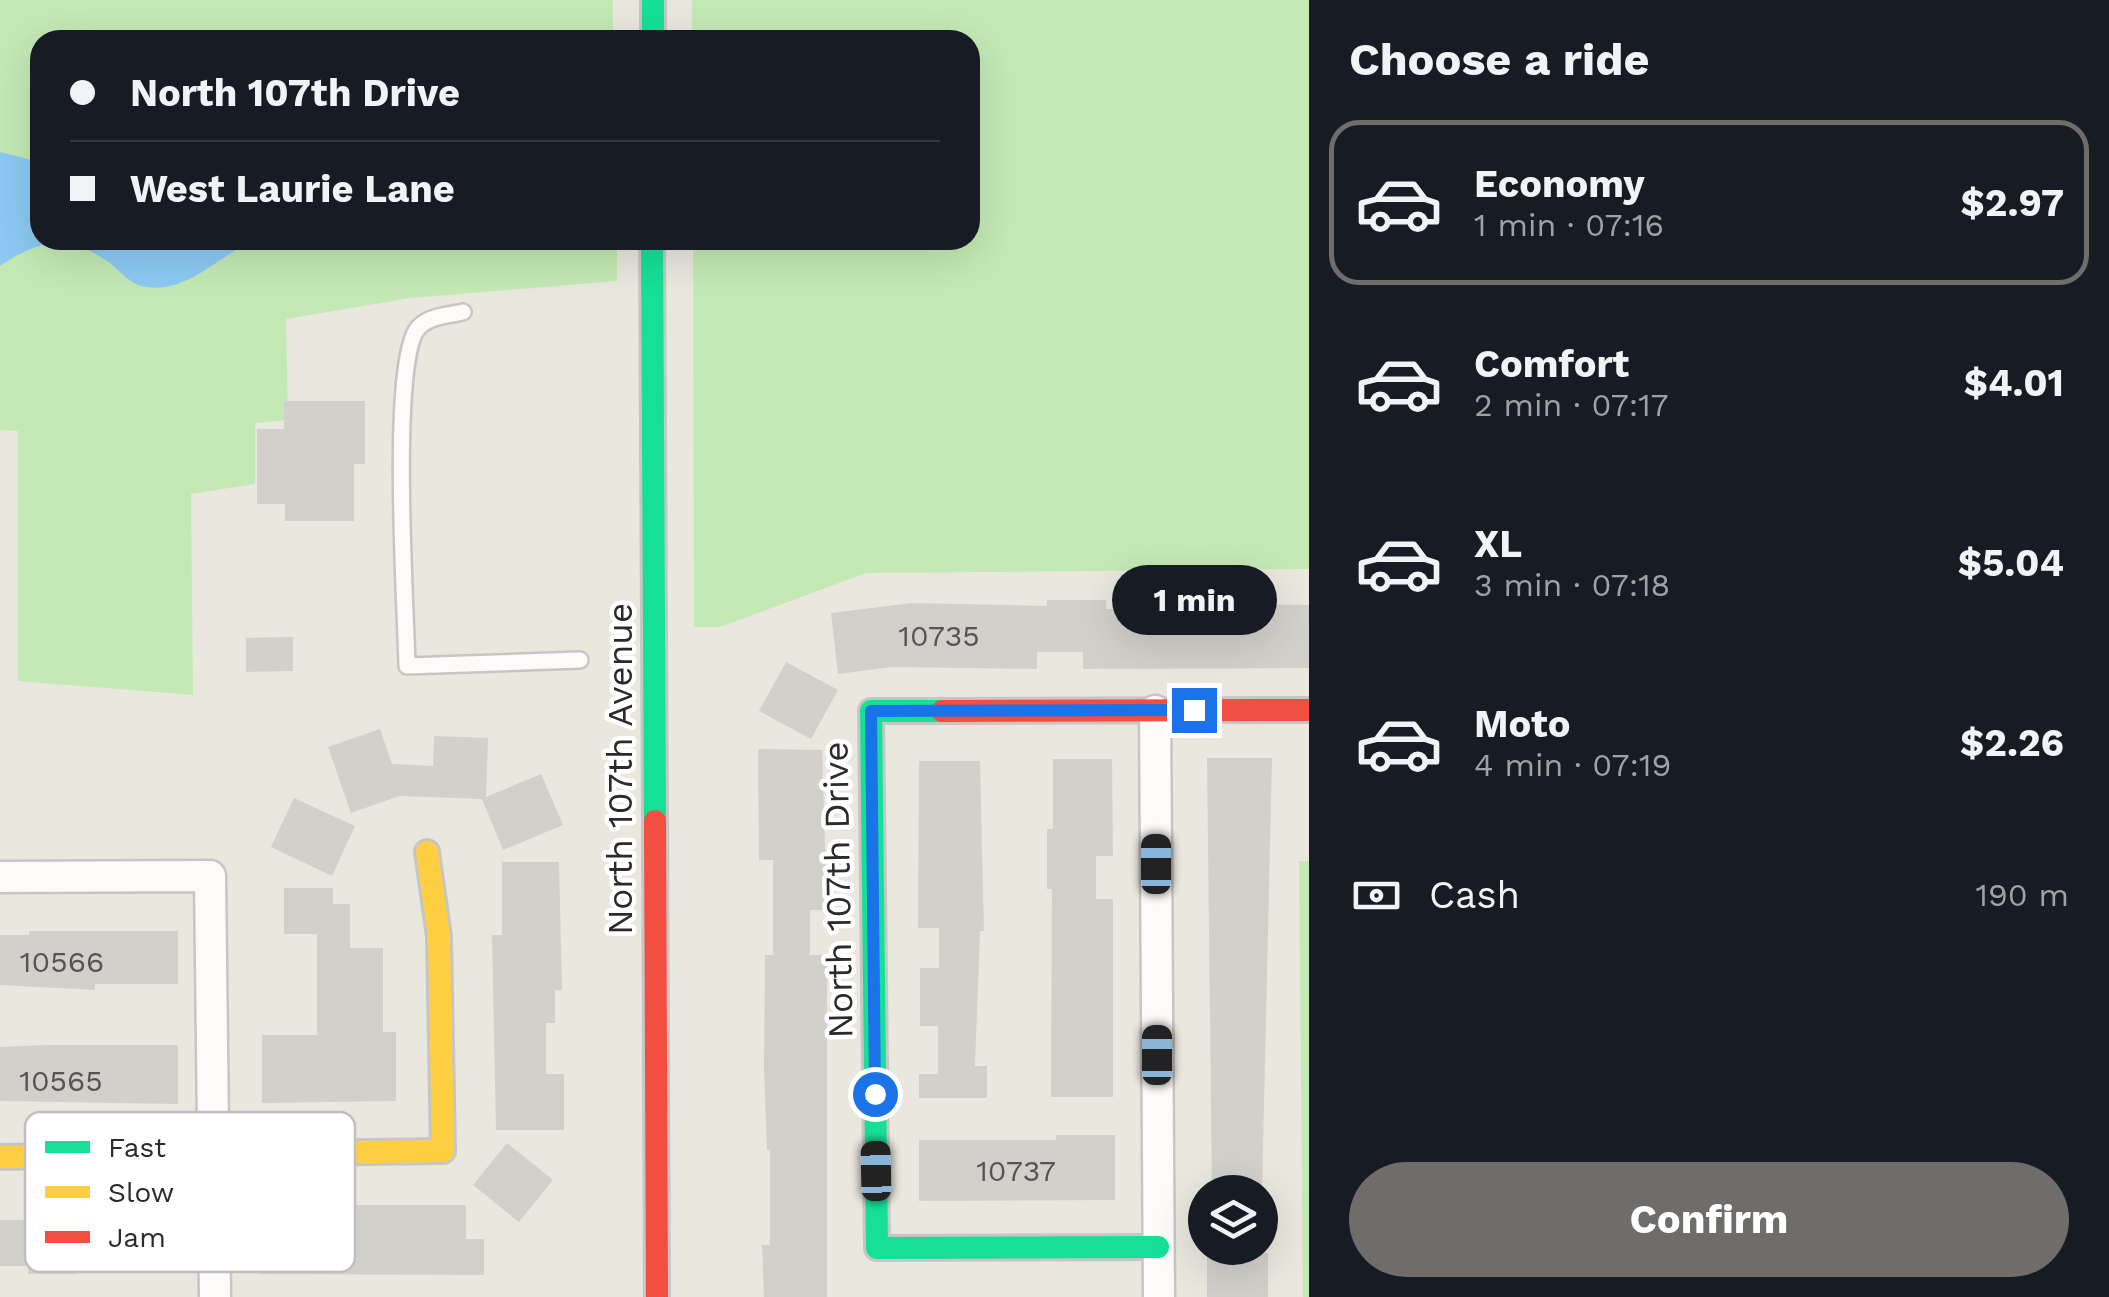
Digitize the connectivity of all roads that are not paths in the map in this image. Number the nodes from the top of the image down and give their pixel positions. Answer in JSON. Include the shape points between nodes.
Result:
{"nodes":[{"id":1,"x":653,"y":0,"type":"edge"},
{"id":2,"x":653,"y":30,"type":"edge"},
{"id":3,"x":652,"y":250,"type":"edge"},
{"id":4,"x":463,"y":312,"type":"dead end"},
{"id":5,"x":580,"y":660,"type":"dead end"},
{"id":6,"x":1309,"y":710,"type":"edge"},
{"id":7,"x":1155,"y":711,"type":"junction"},
{"id":8,"x":427,"y":852,"type":"dead end"},
{"id":9,"x":0,"y":877,"type":"edge"},
{"id":10,"x":213,"y":1112,"type":"edge"},
{"id":11,"x":355,"y":1151,"type":"edge"},
{"id":12,"x":25,"y":1156,"type":"edge"},
{"id":13,"x":0,"y":1157,"type":"edge"},
{"id":14,"x":1158,"y":1246,"type":"junction"},
{"id":15,"x":215,"y":1272,"type":"edge"},
{"id":16,"x":215,"y":1297,"type":"edge"},
{"id":17,"x":658,"y":1297,"type":"edge"},
{"id":18,"x":1159,"y":1297,"type":"edge"}],
"edges":[{"from":1,"to":2,"type":"street"},
{"from":3,"to":17,"type":"street","name":"North 107th Avenue"},
{"from":4,"to":5,"type":"lane","via":[[432,318],[408,344],[402,396],[407,666]]},
{"from":6,"to":7,"type":"street"},
{"from":7,"to":14,"type":"street"},
{"from":7,"to":14,"type":"street","name":"North 107th Drive","via":[[871,711],[876,1248]]},
{"from":8,"to":11,"type":"street","via":[[440,936],[442,1151]]},
{"from":9,"to":10,"type":"street","via":[[210,876]]},
{"from":12,"to":13,"type":"street"},
{"from":14,"to":18,"type":"street"},
{"from":15,"to":16,"type":"street"}]}
